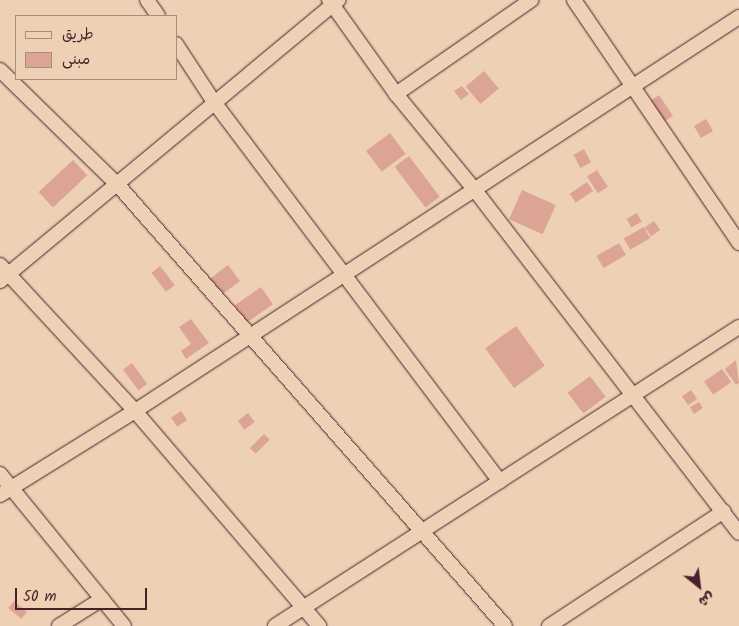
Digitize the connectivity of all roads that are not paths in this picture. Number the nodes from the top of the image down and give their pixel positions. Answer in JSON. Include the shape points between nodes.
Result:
{"nodes":[{"id":1,"x":148,"y":0,"type":"edge"},
{"id":2,"x":531,"y":0,"type":"edge"},
{"id":3,"x":574,"y":0,"type":"edge"},
{"id":4,"x":334,"y":2,"type":"edge"},
{"id":5,"x":157,"y":15,"type":"edge"},
{"id":6,"x":739,"y":17,"type":"edge"},
{"id":7,"x":178,"y":47,"type":"edge"},
{"id":8,"x":0,"y":70,"type":"edge"},
{"id":9,"x":634,"y":86,"type":"junction"},
{"id":10,"x":396,"y":94,"type":"junction"},
{"id":11,"x":214,"y":102,"type":"junction"},
{"id":12,"x":117,"y":184,"type":"junction"},
{"id":13,"x":474,"y":189,"type":"junction"},
{"id":14,"x":739,"y":243,"type":"edge"},
{"id":15,"x":3,"y":273,"type":"edge"},
{"id":16,"x":344,"y":275,"type":"junction"},
{"id":17,"x":739,"y":327,"type":"edge"},
{"id":18,"x":251,"y":335,"type":"junction"},
{"id":19,"x":632,"y":396,"type":"junction"},
{"id":20,"x":135,"y":411,"type":"junction"},
{"id":21,"x":0,"y":474,"type":"edge"},
{"id":22,"x":500,"y":481,"type":"junction"},
{"id":23,"x":6,"y":491,"type":"edge"},
{"id":24,"x":724,"y":511,"type":"junction"},
{"id":25,"x":420,"y":531,"type":"junction"},
{"id":26,"x":739,"y":533,"type":"edge"},
{"id":27,"x":102,"y":599,"type":"junction"},
{"id":28,"x":303,"y":608,"type":"junction"},
{"id":29,"x":59,"y":626,"type":"edge"},
{"id":30,"x":124,"y":626,"type":"edge"},
{"id":31,"x":275,"y":626,"type":"edge"},
{"id":32,"x":319,"y":626,"type":"edge"},
{"id":33,"x":505,"y":626,"type":"edge"},
{"id":34,"x":549,"y":626,"type":"edge"}],
"edges":[{"from":1,"to":5,"type":"street"},
{"from":2,"to":10,"type":"street"},
{"from":3,"to":9,"type":"street"},
{"from":4,"to":10,"type":"street"},
{"from":4,"to":11,"type":"street"},
{"from":6,"to":9,"type":"street"},
{"from":7,"to":11,"type":"street"},
{"from":8,"to":12,"type":"street"},
{"from":9,"to":13,"type":"street"},
{"from":9,"to":14,"type":"street"},
{"from":10,"to":13,"type":"street"},
{"from":11,"to":12,"type":"street"},
{"from":11,"to":16,"type":"street"},
{"from":12,"to":15,"type":"street"},
{"from":12,"to":18,"type":"street"},
{"from":13,"to":16,"type":"street"},
{"from":13,"to":19,"type":"street"},
{"from":15,"to":20,"type":"street"},
{"from":16,"to":18,"type":"street"},
{"from":16,"to":22,"type":"street"},
{"from":17,"to":19,"type":"street"},
{"from":18,"to":20,"type":"street"},
{"from":18,"to":25,"type":"street"},
{"from":19,"to":22,"type":"street"},
{"from":19,"to":24,"type":"street"},
{"from":20,"to":23,"type":"street"},
{"from":20,"to":28,"type":"street"},
{"from":21,"to":23,"type":"street"},
{"from":22,"to":25,"type":"street"},
{"from":23,"to":27,"type":"street"},
{"from":24,"to":26,"type":"street"},
{"from":24,"to":34,"type":"street"},
{"from":25,"to":28,"type":"street"},
{"from":25,"to":33,"type":"street"},
{"from":27,"to":29,"type":"street"},
{"from":27,"to":30,"type":"street"},
{"from":28,"to":31,"type":"street"},
{"from":28,"to":32,"type":"street"}]}
